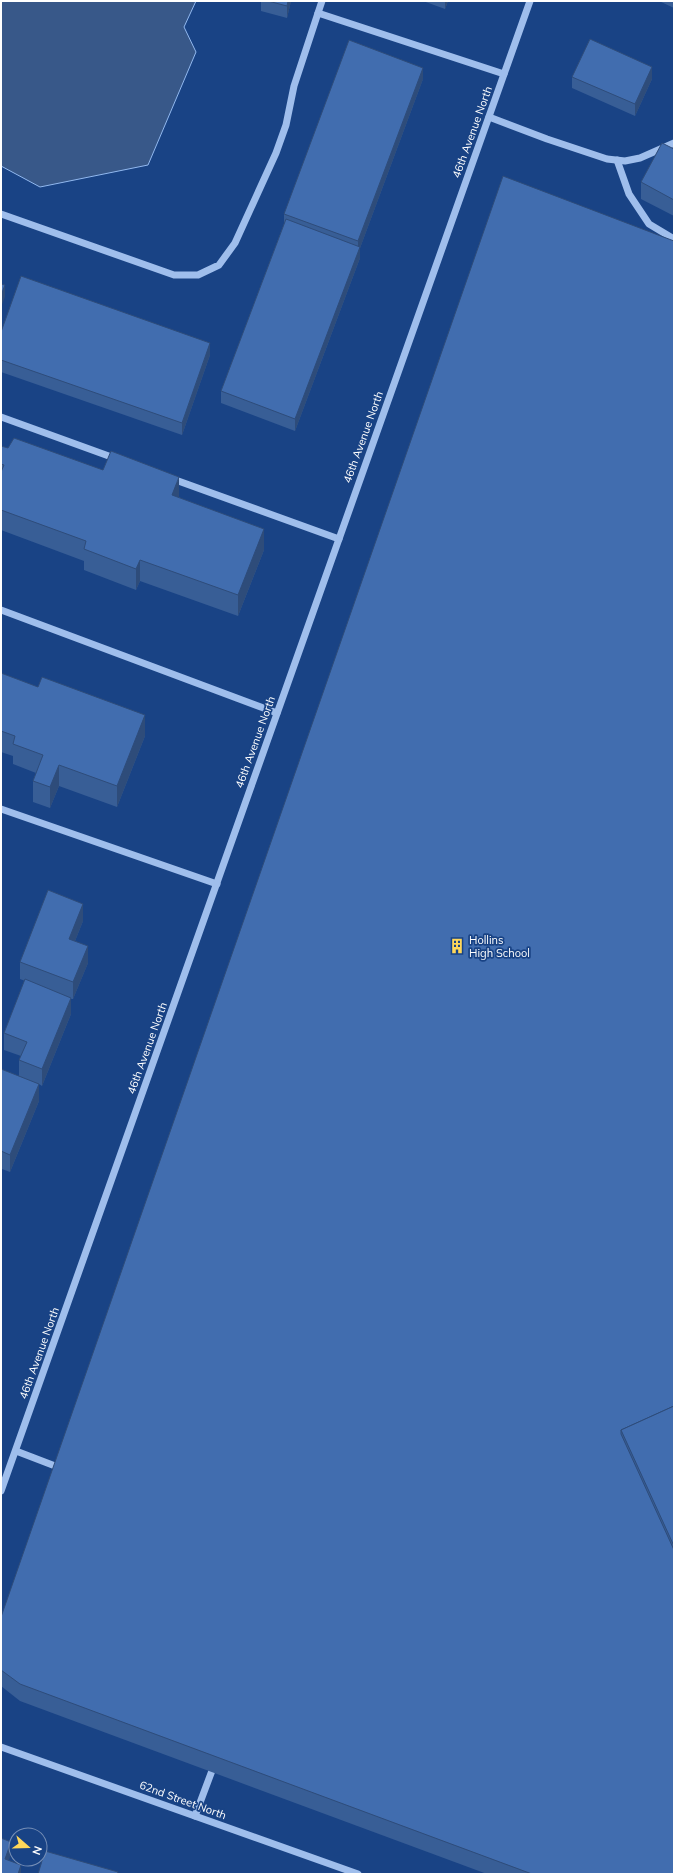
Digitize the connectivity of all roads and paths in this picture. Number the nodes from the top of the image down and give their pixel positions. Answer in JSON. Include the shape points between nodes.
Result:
{"nodes":[{"id":1,"x":322,"y":1,"type":"edge"},
{"id":2,"x":530,"y":1,"type":"edge"},
{"id":3,"x":318,"y":13,"type":"junction"},
{"id":4,"x":504,"y":74,"type":"junction"},
{"id":5,"x":489,"y":117,"type":"junction"},
{"id":6,"x":674,"y":144,"type":"edge"},
{"id":7,"x":617,"y":160,"type":"junction"},
{"id":8,"x":1,"y":214,"type":"edge"},
{"id":9,"x":674,"y":239,"type":"edge"},
{"id":10,"x":1,"y":417,"type":"edge"},
{"id":11,"x":121,"y":460,"type":"edge"},
{"id":12,"x":166,"y":477,"type":"edge"},
{"id":13,"x":339,"y":539,"type":"junction"},
{"id":14,"x":1,"y":610,"type":"edge"},
{"id":15,"x":277,"y":713,"type":"junction"},
{"id":16,"x":1,"y":809,"type":"edge"},
{"id":17,"x":217,"y":884,"type":"junction"},
{"id":18,"x":16,"y":1451,"type":"junction"},
{"id":19,"x":70,"y":1472,"type":"edge"},
{"id":20,"x":1,"y":1491,"type":"edge"},
{"id":21,"x":1,"y":1747,"type":"edge"},
{"id":22,"x":207,"y":1755,"type":"edge"},
{"id":23,"x":195,"y":1816,"type":"junction"},
{"id":24,"x":358,"y":1874,"type":"edge"}],
"edges":[{"from":1,"to":3,"type":"street"},
{"from":2,"to":4,"type":"street","name":"46th Avenue North"},
{"from":3,"to":4,"type":"street"},
{"from":3,"to":8,"type":"street","via":[[294,86],[286,125],[276,153],[236,243],[218,265],[198,275],[174,275]]},
{"from":4,"to":5,"type":"street","name":"46th Avenue North"},
{"from":5,"to":7,"type":"street","via":[[587,153]]},
{"from":5,"to":13,"type":"street","name":"46th Avenue North"},
{"from":6,"to":7,"type":"street","via":[[640,158]]},
{"from":7,"to":9,"type":"street","via":[[629,194],[649,224]]},
{"from":10,"to":11,"type":"street"},
{"from":12,"to":13,"type":"street"},
{"from":13,"to":15,"type":"street","name":"46th Avenue North"},
{"from":14,"to":15,"type":"street"},
{"from":15,"to":17,"type":"street","name":"46th Avenue North"},
{"from":16,"to":17,"type":"street"},
{"from":17,"to":18,"type":"street","name":"46th Avenue North"},
{"from":18,"to":19,"type":"street"},
{"from":18,"to":20,"type":"street","name":"46th Avenue North"},
{"from":21,"to":23,"type":"street","name":"62nd Street North"},
{"from":22,"to":23,"type":"street","via":[[213,1768]]},
{"from":23,"to":24,"type":"street","name":"62nd Street North"}]}
